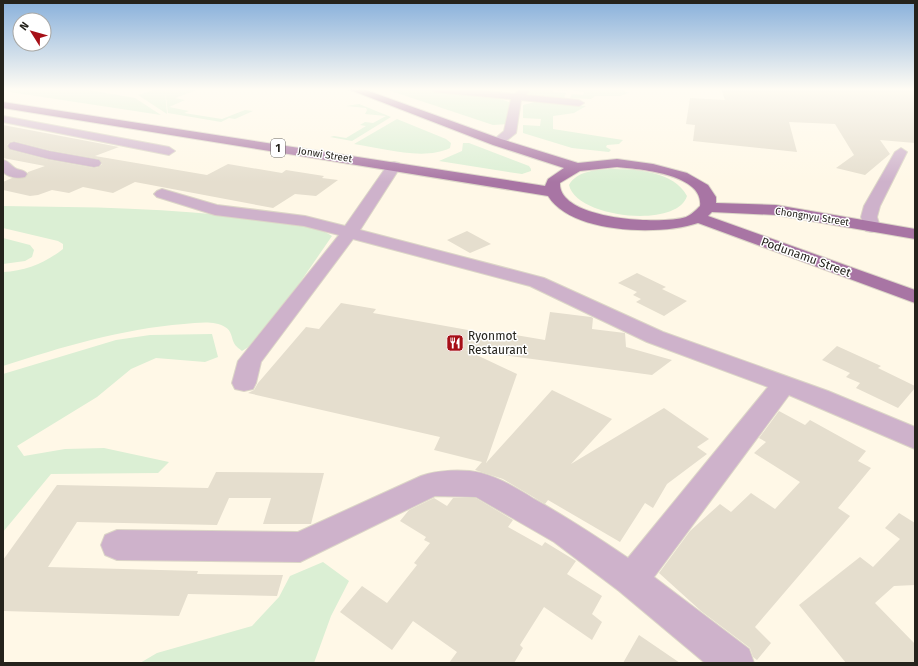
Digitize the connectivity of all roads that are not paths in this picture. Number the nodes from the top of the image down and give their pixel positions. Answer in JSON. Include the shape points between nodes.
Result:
{"nodes":[{"id":1,"x":8,"y":120,"type":"edge"},
{"id":2,"x":100,"y":120,"type":"edge"},
{"id":3,"x":135,"y":120,"type":"edge"},
{"id":4,"x":437,"y":120,"type":"edge"},
{"id":5,"x":512,"y":120,"type":"edge"},
{"id":6,"x":56,"y":130,"type":"junction"},
{"id":7,"x":497,"y":142,"type":"junction"},
{"id":8,"x":14,"y":146,"type":"junction"},
{"id":9,"x":169,"y":150,"type":"dead end"},
{"id":10,"x":910,"y":150,"type":"edge"},
{"id":11,"x":3,"y":156,"type":"edge"},
{"id":12,"x":94,"y":163,"type":"dead end"},
{"id":13,"x":3,"y":164,"type":"edge"},
{"id":14,"x":394,"y":166,"type":"junction"},
{"id":15,"x":576,"y":167,"type":"junction"},
{"id":16,"x":20,"y":174,"type":"dead end"},
{"id":17,"x":553,"y":187,"type":"junction"},
{"id":18,"x":162,"y":194,"type":"dead end"},
{"id":19,"x":703,"y":212,"type":"junction"},
{"id":20,"x":872,"y":227,"type":"junction"},
{"id":21,"x":350,"y":232,"type":"junction"},
{"id":22,"x":915,"y":234,"type":"edge"},
{"id":23,"x":915,"y":297,"type":"edge"},
{"id":24,"x":244,"y":383,"type":"dead end"},
{"id":25,"x":784,"y":384,"type":"junction"},
{"id":26,"x":915,"y":439,"type":"edge"},
{"id":27,"x":117,"y":545,"type":"dead end"},
{"id":28,"x":631,"y":580,"type":"junction"},
{"id":29,"x":735,"y":663,"type":"edge"}],
"edges":[{"from":1,"to":6,"type":"street"},
{"from":2,"to":14,"type":"main road","name":"Jonwi Street","number":"1"},
{"from":3,"to":17,"type":"main road","name":"Jonwi Street","number":"1"},
{"from":4,"to":7,"type":"main road"},
{"from":5,"to":7,"type":"street","via":[[510,133]]},
{"from":6,"to":8,"type":"street"},
{"from":6,"to":9,"type":"street"},
{"from":7,"to":15,"type":"main road"},
{"from":8,"to":11,"type":"street"},
{"from":8,"to":12,"type":"street"},
{"from":10,"to":20,"type":"street","via":[[872,206],[869,217]]},
{"from":13,"to":16,"type":"street","via":[[10,171]]},
{"from":14,"to":17,"type":"main road","name":"Jonwi Street","number":"1"},
{"from":14,"to":21,"type":"street"},
{"from":15,"to":17,"type":"main road","via":[[561,174]]},
{"from":15,"to":19,"type":"main road","via":[[617,163],[664,170],[684,177],[700,186],[708,196]]},
{"from":17,"to":19,"type":"main road","name":"Chongnyu Street","via":[[560,202],[574,211],[620,224],[670,224],[691,220]]},
{"from":18,"to":21,"type":"street","via":[[215,210],[305,221]]},
{"from":19,"to":20,"type":"main road","name":"Chongnyu Street","via":[[776,210]]},
{"from":19,"to":23,"type":"main road","name":"Podunamu Street"},
{"from":20,"to":22,"type":"main road","name":"Chongnyu Street"},
{"from":21,"to":24,"type":"street","via":[[250,361]]},
{"from":21,"to":25,"type":"street","via":[[537,282],[562,292],[613,320]]},
{"from":25,"to":26,"type":"street"},
{"from":25,"to":28,"type":"street"},
{"from":27,"to":28,"type":"street","via":[[300,547],[431,484],[457,482],[480,485],[505,497],[565,532]]},
{"from":28,"to":29,"type":"street"}]}
